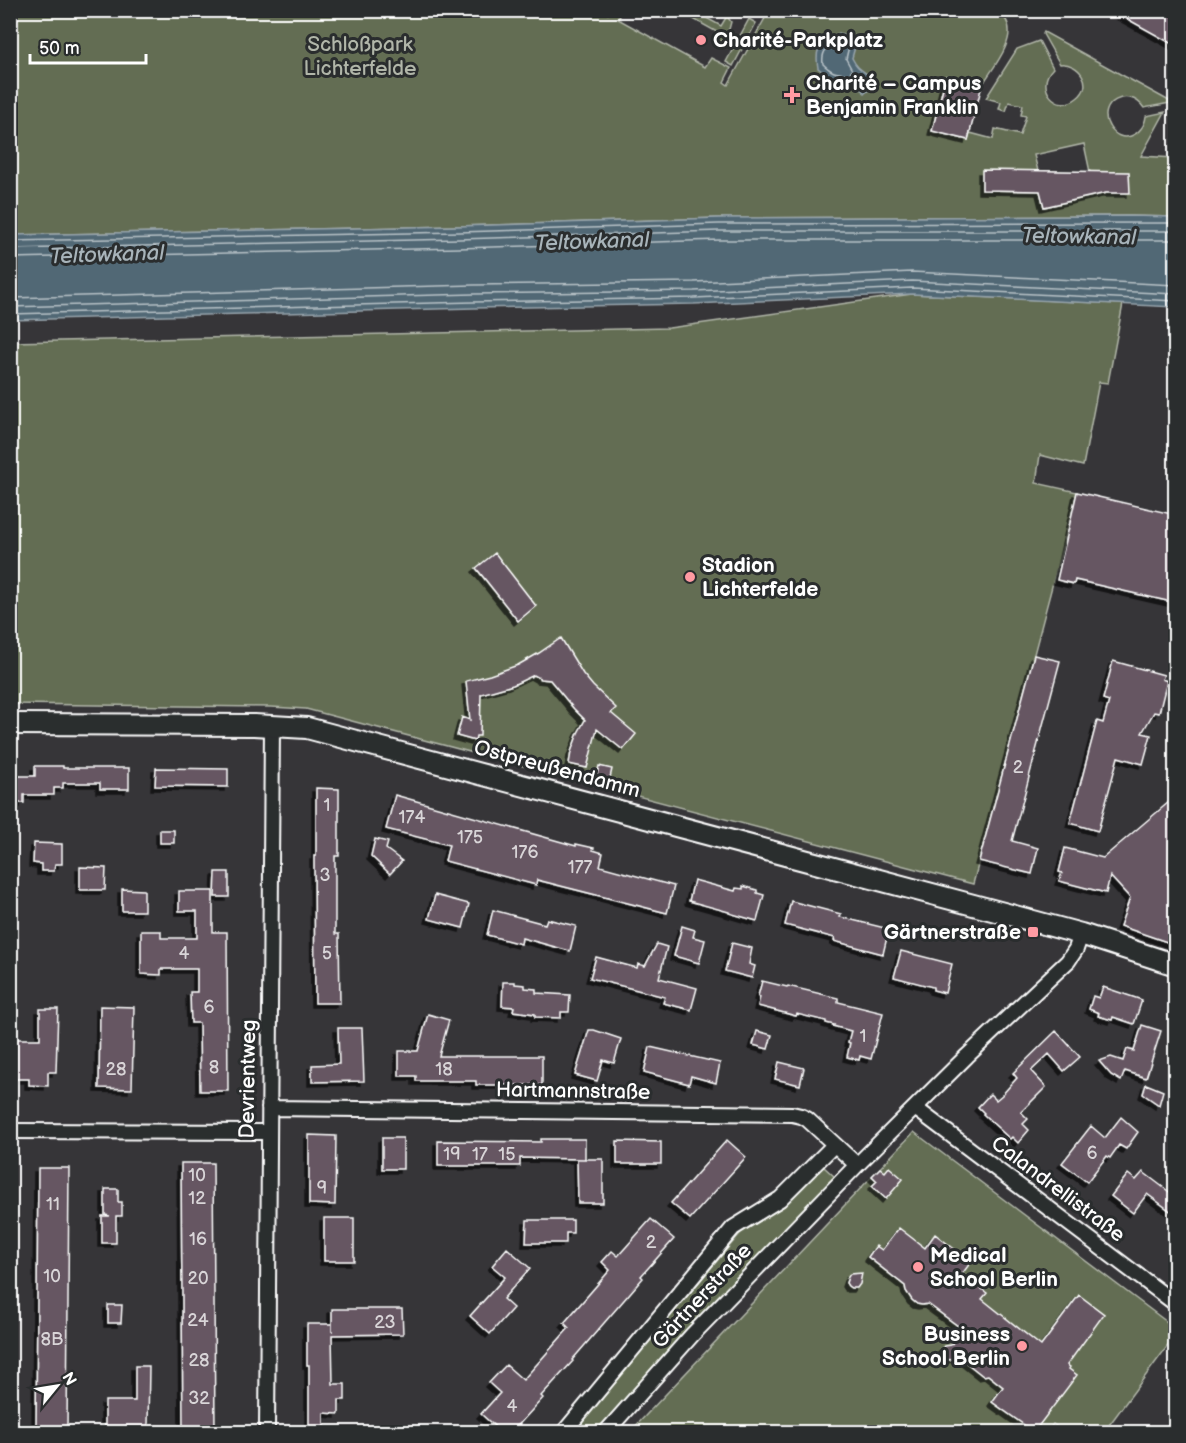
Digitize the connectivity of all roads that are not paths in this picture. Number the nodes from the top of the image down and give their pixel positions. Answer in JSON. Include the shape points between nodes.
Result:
{"nodes":[{"id":1,"x":10,"y":724,"type":"edge"},
{"id":2,"x":272,"y":726,"type":"junction"},
{"id":3,"x":1081,"y":934,"type":"junction"},
{"id":4,"x":1176,"y":965,"type":"edge"},
{"id":5,"x":269,"y":1108,"type":"junction"},
{"id":6,"x":915,"y":1108,"type":"junction"},
{"id":7,"x":10,"y":1131,"type":"edge"},
{"id":8,"x":268,"y":1132,"type":"junction"},
{"id":9,"x":834,"y":1145,"type":"junction"},
{"id":10,"x":857,"y":1165,"type":"junction"},
{"id":11,"x":1176,"y":1304,"type":"edge"},
{"id":12,"x":267,"y":1432,"type":"edge"},
{"id":13,"x":564,"y":1432,"type":"edge"},
{"id":14,"x":606,"y":1432,"type":"edge"}],
"edges":[{"from":1,"to":2,"type":"street","name":"Ostpreußendamm"},
{"from":2,"to":3,"type":"street","name":"Ostpreußendamm","via":[[322,731]]},
{"from":2,"to":5,"type":"street","name":"Devrientweg"},
{"from":3,"to":4,"type":"street","name":"Ostpreußendamm"},
{"from":3,"to":6,"type":"street","name":"Gärtnerstraße","via":[[1068,961]]},
{"from":5,"to":8,"type":"street","name":"Devrientweg"},
{"from":5,"to":9,"type":"street","name":"Hartmannstraße","via":[[792,1114],[807,1119]]},
{"from":6,"to":10,"type":"street","name":"Gärtnerstraße"},
{"from":6,"to":11,"type":"street","name":"Calandrellistraße"},
{"from":7,"to":8,"type":"street"},
{"from":8,"to":12,"type":"street","name":"Devrientweg"},
{"from":9,"to":10,"type":"street","name":"Hartmannstraße"},
{"from":9,"to":13,"type":"street","name":"Gärtnerstraße","via":[[780,1199],[734,1228]]},
{"from":10,"to":14,"type":"street","name":"Gärtnerstraße","via":[[692,1335]]}]}
